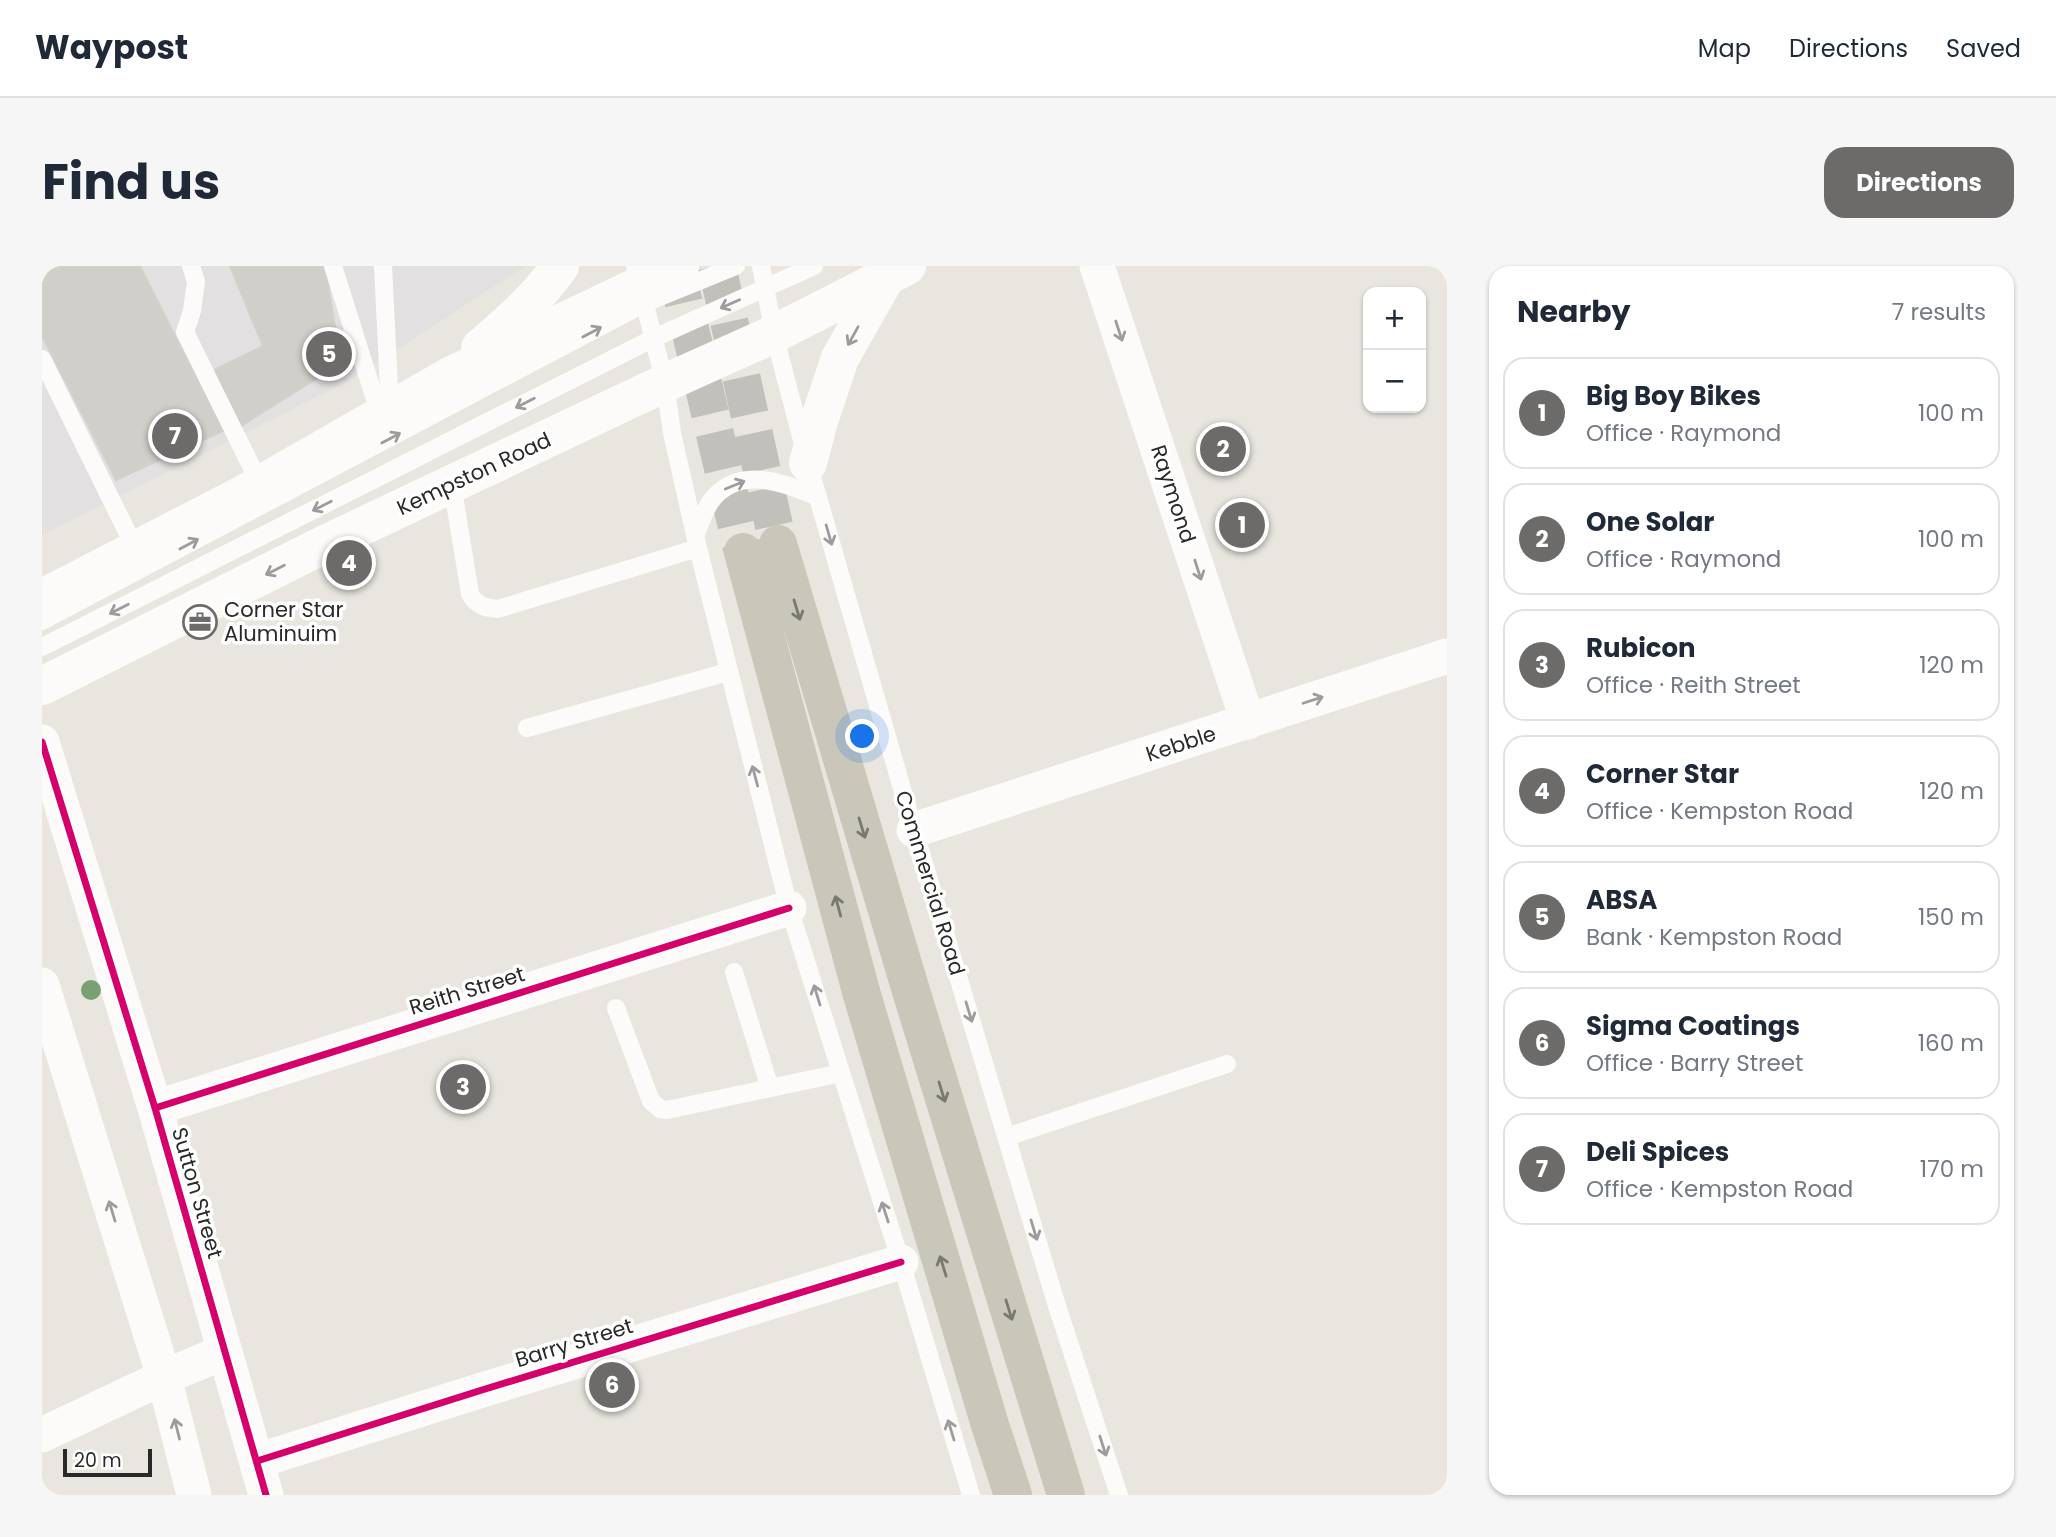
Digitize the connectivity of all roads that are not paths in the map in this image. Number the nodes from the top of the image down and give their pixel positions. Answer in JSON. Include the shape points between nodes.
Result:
{"nodes":[{"id":1,"x":191,"y":266,"type":"edge"},
{"id":2,"x":333,"y":266,"type":"edge"},
{"id":3,"x":383,"y":266,"type":"edge"},
{"id":4,"x":560,"y":266,"type":"edge"},
{"id":5,"x":680,"y":266,"type":"edge"},
{"id":6,"x":736,"y":266,"type":"edge"},
{"id":7,"x":761,"y":266,"type":"edge"},
{"id":8,"x":814,"y":266,"type":"edge"},
{"id":9,"x":1097,"y":266,"type":"edge"},
{"id":10,"x":897,"y":271,"type":"edge"},
{"id":11,"x":640,"y":285,"type":"edge"},
{"id":12,"x":765,"y":289,"type":"junction"},
{"id":13,"x":774,"y":334,"type":"junction"},
{"id":14,"x":653,"y":338,"type":"junction"},
{"id":15,"x":42,"y":359,"type":"edge"},
{"id":16,"x":450,"y":376,"type":"junction"},
{"id":17,"x":665,"y":383,"type":"junction"},
{"id":18,"x":385,"y":412,"type":"junction"},
{"id":19,"x":813,"y":480,"type":"junction"},
{"id":20,"x":260,"y":484,"type":"junction"},
{"id":21,"x":453,"y":484,"type":"junction"},
{"id":22,"x":696,"y":542,"type":"junction"},
{"id":23,"x":136,"y":550,"type":"junction"},
{"id":24,"x":42,"y":598,"type":"edge"},
{"id":25,"x":42,"y":621,"type":"edge"},
{"id":26,"x":42,"y":647,"type":"edge"},
{"id":27,"x":1447,"y":656,"type":"edge"},
{"id":28,"x":728,"y":672,"type":"junction"},
{"id":29,"x":42,"y":686,"type":"edge"},
{"id":30,"x":1248,"y":722,"type":"junction"},
{"id":31,"x":527,"y":728,"type":"dead end"},
{"id":32,"x":42,"y":742,"type":"edge"},
{"id":33,"x":914,"y":830,"type":"junction"},
{"id":34,"x":789,"y":908,"type":"junction"},
{"id":35,"x":734,"y":972,"type":"dead end"},
{"id":36,"x":42,"y":985,"type":"edge"},
{"id":37,"x":616,"y":1008,"type":"dead end"},
{"id":38,"x":53,"y":1061,"type":"edge"},
{"id":39,"x":1227,"y":1064,"type":"dead end"},
{"id":40,"x":841,"y":1073,"type":"junction"},
{"id":41,"x":770,"y":1088,"type":"junction"},
{"id":42,"x":155,"y":1108,"type":"junction"},
{"id":43,"x":1006,"y":1137,"type":"junction"},
{"id":44,"x":901,"y":1262,"type":"junction"},
{"id":45,"x":224,"y":1352,"type":"junction"},
{"id":46,"x":164,"y":1377,"type":"junction"},
{"id":47,"x":42,"y":1435,"type":"edge"},
{"id":48,"x":257,"y":1461,"type":"junction"},
{"id":49,"x":194,"y":1495,"type":"edge"},
{"id":50,"x":266,"y":1495,"type":"edge"},
{"id":51,"x":971,"y":1495,"type":"edge"},
{"id":52,"x":1013,"y":1495,"type":"edge"},
{"id":53,"x":1066,"y":1495,"type":"edge"},
{"id":54,"x":1119,"y":1495,"type":"edge"}],
"edges":[{"from":1,"to":20,"type":"lane","via":[[196,282],[185,332]]},
{"from":2,"to":18,"type":"lane"},
{"from":3,"to":18,"type":"lane"},
{"from":4,"to":16,"type":"main road","via":[[526,307]]},
{"from":5,"to":11,"type":"main road"},
{"from":6,"to":11,"type":"lane"},
{"from":7,"to":12,"type":"lane","name":"Commercial Road"},
{"from":8,"to":12,"type":"lane"},
{"from":9,"to":30,"type":"street","name":"Raymond","one_way":true},
{"from":10,"to":13,"type":"main road","name":"Kempston Road"},
{"from":10,"to":19,"type":"main road","one_way":true,"via":[[841,358],[819,421]]},
{"from":11,"to":14,"type":"lane"},
{"from":11,"to":16,"type":"main road"},
{"from":25,"to":11,"type":"lane","one_way":true},
{"from":12,"to":13,"type":"lane","name":"Commercial Road"},
{"from":12,"to":14,"type":"lane","one_way":true},
{"from":13,"to":17,"type":"main road","name":"Kempston Road"},
{"from":13,"to":19,"type":"lane","name":"Commercial Road"},
{"from":14,"to":17,"type":"lane"},
{"from":14,"to":26,"type":"lane","one_way":true},
{"from":15,"to":23,"type":"lane"},
{"from":16,"to":18,"type":"main road"},
{"from":17,"to":21,"type":"main road","name":"Kempston Road"},
{"from":17,"to":22,"type":"lane"},
{"from":18,"to":20,"type":"main road"},
{"from":22,"to":19,"type":"lane","one_way":true,"via":[[710,502],[735,482]]},
{"from":19,"to":33,"type":"lane","name":"Commercial Road","one_way":true},
{"from":20,"to":23,"type":"main road"},
{"from":21,"to":22,"type":"lane","via":[[470,594],[484,608],[498,609]]},
{"from":21,"to":29,"type":"main road","name":"Kempston Road","one_way":true},
{"from":22,"to":28,"type":"lane"},
{"from":23,"to":24,"type":"main road"},
{"from":30,"to":27,"type":"street","name":"Kebble","one_way":true},
{"from":28,"to":31,"type":"lane"},
{"from":34,"to":28,"type":"lane","one_way":true},
{"from":30,"to":33,"type":"street","name":"Kebble"},
{"from":32,"to":42,"type":"street","name":"Sutton Street"},
{"from":33,"to":43,"type":"lane","name":"Commercial Road","one_way":true},
{"from":40,"to":34,"type":"lane","one_way":true},
{"from":34,"to":42,"type":"street","name":"Reith Street"},
{"from":35,"to":41,"type":"lane"},
{"from":36,"to":38,"type":"street"},
{"from":37,"to":41,"type":"lane","via":[[652,1101],[660,1109]]},
{"from":46,"to":38,"type":"street","one_way":true},
{"from":39,"to":43,"type":"lane"},
{"from":40,"to":41,"type":"lane"},
{"from":44,"to":40,"type":"lane","one_way":true},
{"from":42,"to":45,"type":"street","name":"Sutton Street"},
{"from":43,"to":54,"type":"lane","name":"Commercial Road","one_way":true},
{"from":44,"to":48,"type":"street","name":"Barry Street"},
{"from":51,"to":44,"type":"lane","one_way":true},
{"from":45,"to":46,"type":"street"},
{"from":45,"to":48,"type":"street","name":"Sutton Street"},
{"from":46,"to":47,"type":"street"},
{"from":49,"to":46,"type":"street","one_way":true},
{"from":48,"to":50,"type":"street","name":"Sutton Street"},
{"from":52,"to":53,"type":"main road","one_way":true,"via":[[862,995],[760,548],[911,991]]}]}
